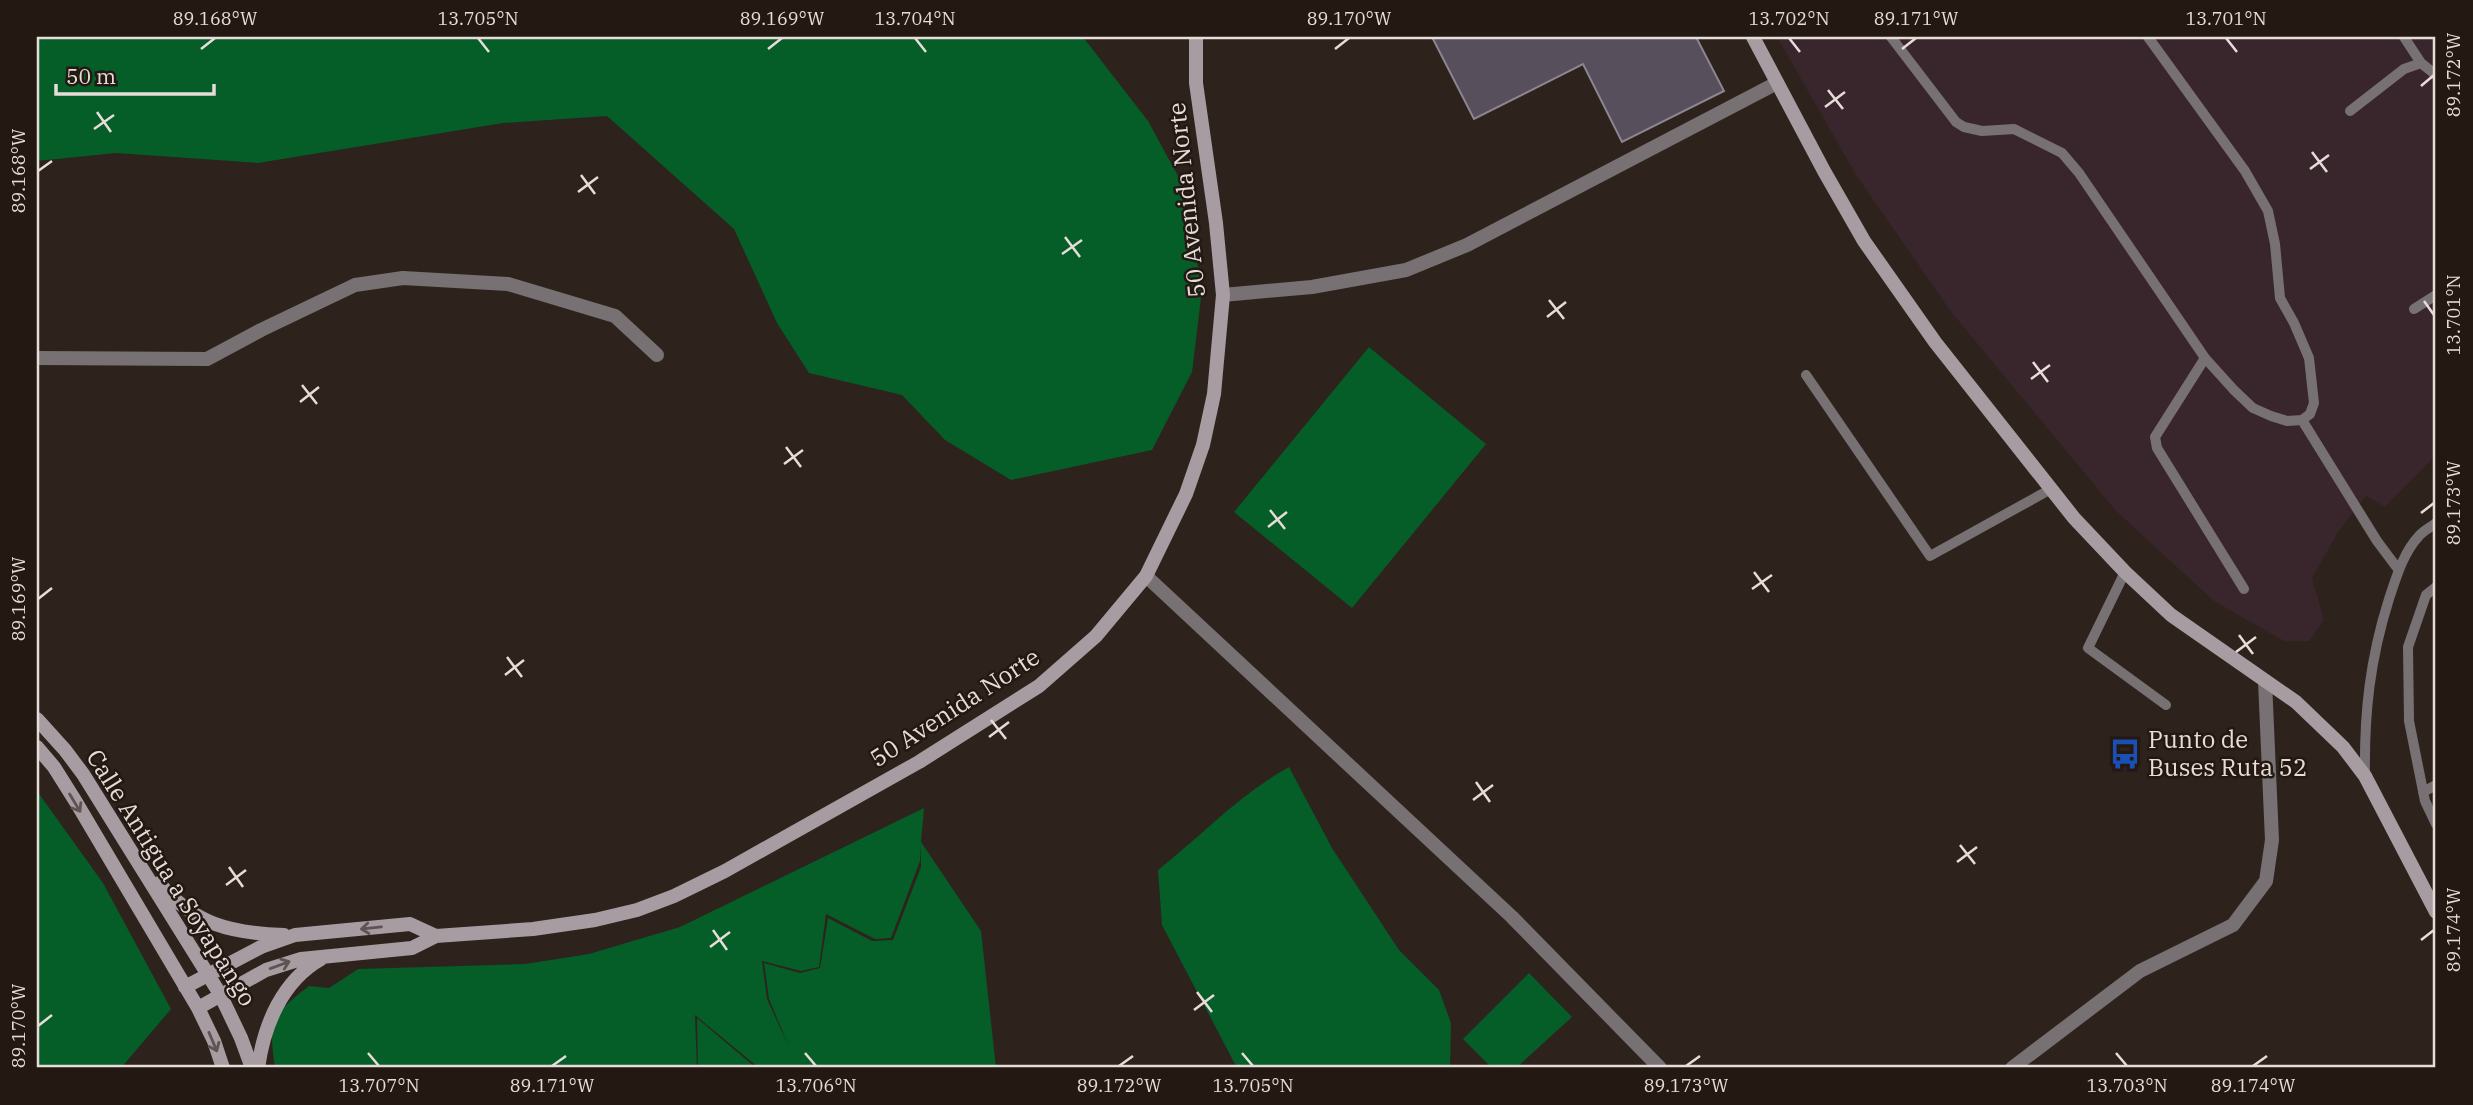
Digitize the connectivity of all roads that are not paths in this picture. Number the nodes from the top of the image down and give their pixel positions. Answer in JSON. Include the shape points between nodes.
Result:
{"nodes":[{"id":1,"x":1196,"y":37,"type":"edge"},
{"id":2,"x":1753,"y":37,"type":"edge"},
{"id":3,"x":1891,"y":37,"type":"edge"},
{"id":4,"x":2148,"y":37,"type":"edge"},
{"id":5,"x":2404,"y":37,"type":"edge"},
{"id":6,"x":2421,"y":63,"type":"junction"},
{"id":7,"x":2436,"y":75,"type":"edge"},
{"id":8,"x":1777,"y":83,"type":"junction"},
{"id":9,"x":2350,"y":111,"type":"dead end"},
{"id":10,"x":1223,"y":295,"type":"junction"},
{"id":11,"x":2436,"y":295,"type":"edge"},
{"id":12,"x":2414,"y":309,"type":"dead end"},
{"id":13,"x":657,"y":355,"type":"dead end"},
{"id":14,"x":37,"y":358,"type":"edge"},
{"id":15,"x":2205,"y":358,"type":"junction"},
{"id":16,"x":1806,"y":375,"type":"dead end"},
{"id":17,"x":2302,"y":420,"type":"junction"},
{"id":18,"x":2051,"y":489,"type":"junction"},
{"id":19,"x":2436,"y":523,"type":"edge"},
{"id":20,"x":2398,"y":569,"type":"junction"},
{"id":21,"x":2125,"y":572,"type":"junction"},
{"id":22,"x":1146,"y":576,"type":"junction"},
{"id":23,"x":2436,"y":587,"type":"edge"},
{"id":24,"x":2244,"y":590,"type":"dead end"},
{"id":25,"x":2265,"y":681,"type":"junction"},
{"id":26,"x":2166,"y":705,"type":"dead end"},
{"id":27,"x":37,"y":719,"type":"edge"},
{"id":28,"x":37,"y":747,"type":"edge"},
{"id":29,"x":2365,"y":776,"type":"junction"},
{"id":30,"x":2436,"y":785,"type":"edge"},
{"id":31,"x":2423,"y":792,"type":"junction"},
{"id":32,"x":2436,"y":824,"type":"edge"},
{"id":33,"x":128,"y":847,"type":"junction"},
{"id":34,"x":2436,"y":912,"type":"edge"},
{"id":35,"x":295,"y":935,"type":"junction"},
{"id":36,"x":436,"y":936,"type":"junction"},
{"id":37,"x":326,"y":956,"type":"junction"},
{"id":38,"x":208,"y":974,"type":"junction"},
{"id":39,"x":185,"y":987,"type":"junction"},
{"id":40,"x":220,"y":994,"type":"junction"},
{"id":41,"x":198,"y":1008,"type":"junction"},
{"id":42,"x":223,"y":1068,"type":"edge"},
{"id":43,"x":252,"y":1068,"type":"edge"},
{"id":44,"x":258,"y":1068,"type":"edge"},
{"id":45,"x":1660,"y":1068,"type":"edge"},
{"id":46,"x":2012,"y":1068,"type":"edge"}],
"edges":[{"from":1,"to":10,"type":"street","name":"50 Avenida Norte","via":[[1196,83]]},
{"from":2,"to":8,"type":"street"},
{"from":3,"to":15,"type":"lane","via":[[1956,122],[1982,131],[2014,129],[2062,153]]},
{"from":4,"to":17,"type":"lane","via":[[2245,171],[2268,211],[2280,298],[2309,358],[2314,403],[2311,414]]},
{"from":5,"to":6,"type":"lane"},
{"from":6,"to":7,"type":"lane"},
{"from":6,"to":9,"type":"lane","via":[[2404,68]]},
{"from":8,"to":10,"type":"street","via":[[1478,239],[1406,270],[1312,287]]},
{"from":8,"to":18,"type":"street","via":[[1864,241],[1935,342]]},
{"from":10,"to":22,"type":"street","name":"50 Avenida Norte","via":[[1214,394],[1203,445],[1186,494]]},
{"from":11,"to":12,"type":"lane"},
{"from":13,"to":14,"type":"street","via":[[615,316],[602,312],[508,284],[403,278],[355,285],[207,359]]},
{"from":15,"to":17,"type":"lane","via":[[2253,408],[2287,421]]},
{"from":15,"to":24,"type":"lane","via":[[2155,436],[2157,448]]},
{"from":16,"to":18,"type":"lane","via":[[1930,556]]},
{"from":17,"to":20,"type":"lane"},
{"from":18,"to":21,"type":"street"},
{"from":19,"to":20,"type":"lane","via":[[2419,536]]},
{"from":20,"to":29,"type":"lane","via":[[2369,679]]},
{"from":21,"to":25,"type":"street","via":[[2171,615]]},
{"from":21,"to":26,"type":"lane","via":[[2088,648]]},
{"from":22,"to":36,"type":"street","name":"50 Avenida Norte","via":[[1096,636],[1039,686],[919,762],[725,871],[674,896],[595,920]]},
{"from":22,"to":45,"type":"street","via":[[1512,917]]},
{"from":23,"to":31,"type":"lane","via":[[2426,595],[2408,647],[2409,722]]},
{"from":25,"to":29,"type":"street","via":[[2323,726]]},
{"from":25,"to":46,"type":"street","via":[[2272,840],[2266,881],[2233,925],[2140,971]]},
{"from":27,"to":33,"type":"street","name":"Calle Antigua a Soyapango","via":[[83,774]]},
{"from":28,"to":39,"type":"street","name":"Calle Antigua a Soyapango","one_way":true,"via":[[54,767]]},
{"from":29,"to":34,"type":"street"},
{"from":30,"to":31,"type":"lane"},
{"from":31,"to":32,"type":"lane"},
{"from":33,"to":35,"type":"street","via":[[172,897],[207,922],[237,932]]},
{"from":33,"to":38,"type":"street","name":"Calle Antigua a Soyapango"},
{"from":36,"to":35,"type":"street","name":"50 Avenida Norte","one_way":true,"via":[[410,924]]},
{"from":35,"to":38,"type":"street","name":"50 Avenida Norte"},
{"from":36,"to":37,"type":"street","name":"50 Avenida Norte","via":[[412,948]]},
{"from":40,"to":37,"type":"street","name":"50 Avenida Norte","one_way":true,"via":[[284,963]]},
{"from":37,"to":44,"type":"street","via":[[283,994],[269,1021]]},
{"from":38,"to":39,"type":"street","name":"50 Avenida Norte"},
{"from":38,"to":40,"type":"street","name":"Calle Antigua a Soyapango"},
{"from":39,"to":41,"type":"street","name":"Calle Antigua a Soyapango"},
{"from":40,"to":41,"type":"street","name":"50 Avenida Norte"},
{"from":40,"to":43,"type":"street","name":"Calle Antigua a Soyapango"},
{"from":41,"to":42,"type":"street","name":"Calle Antigua a Soyapango","one_way":true}]}
